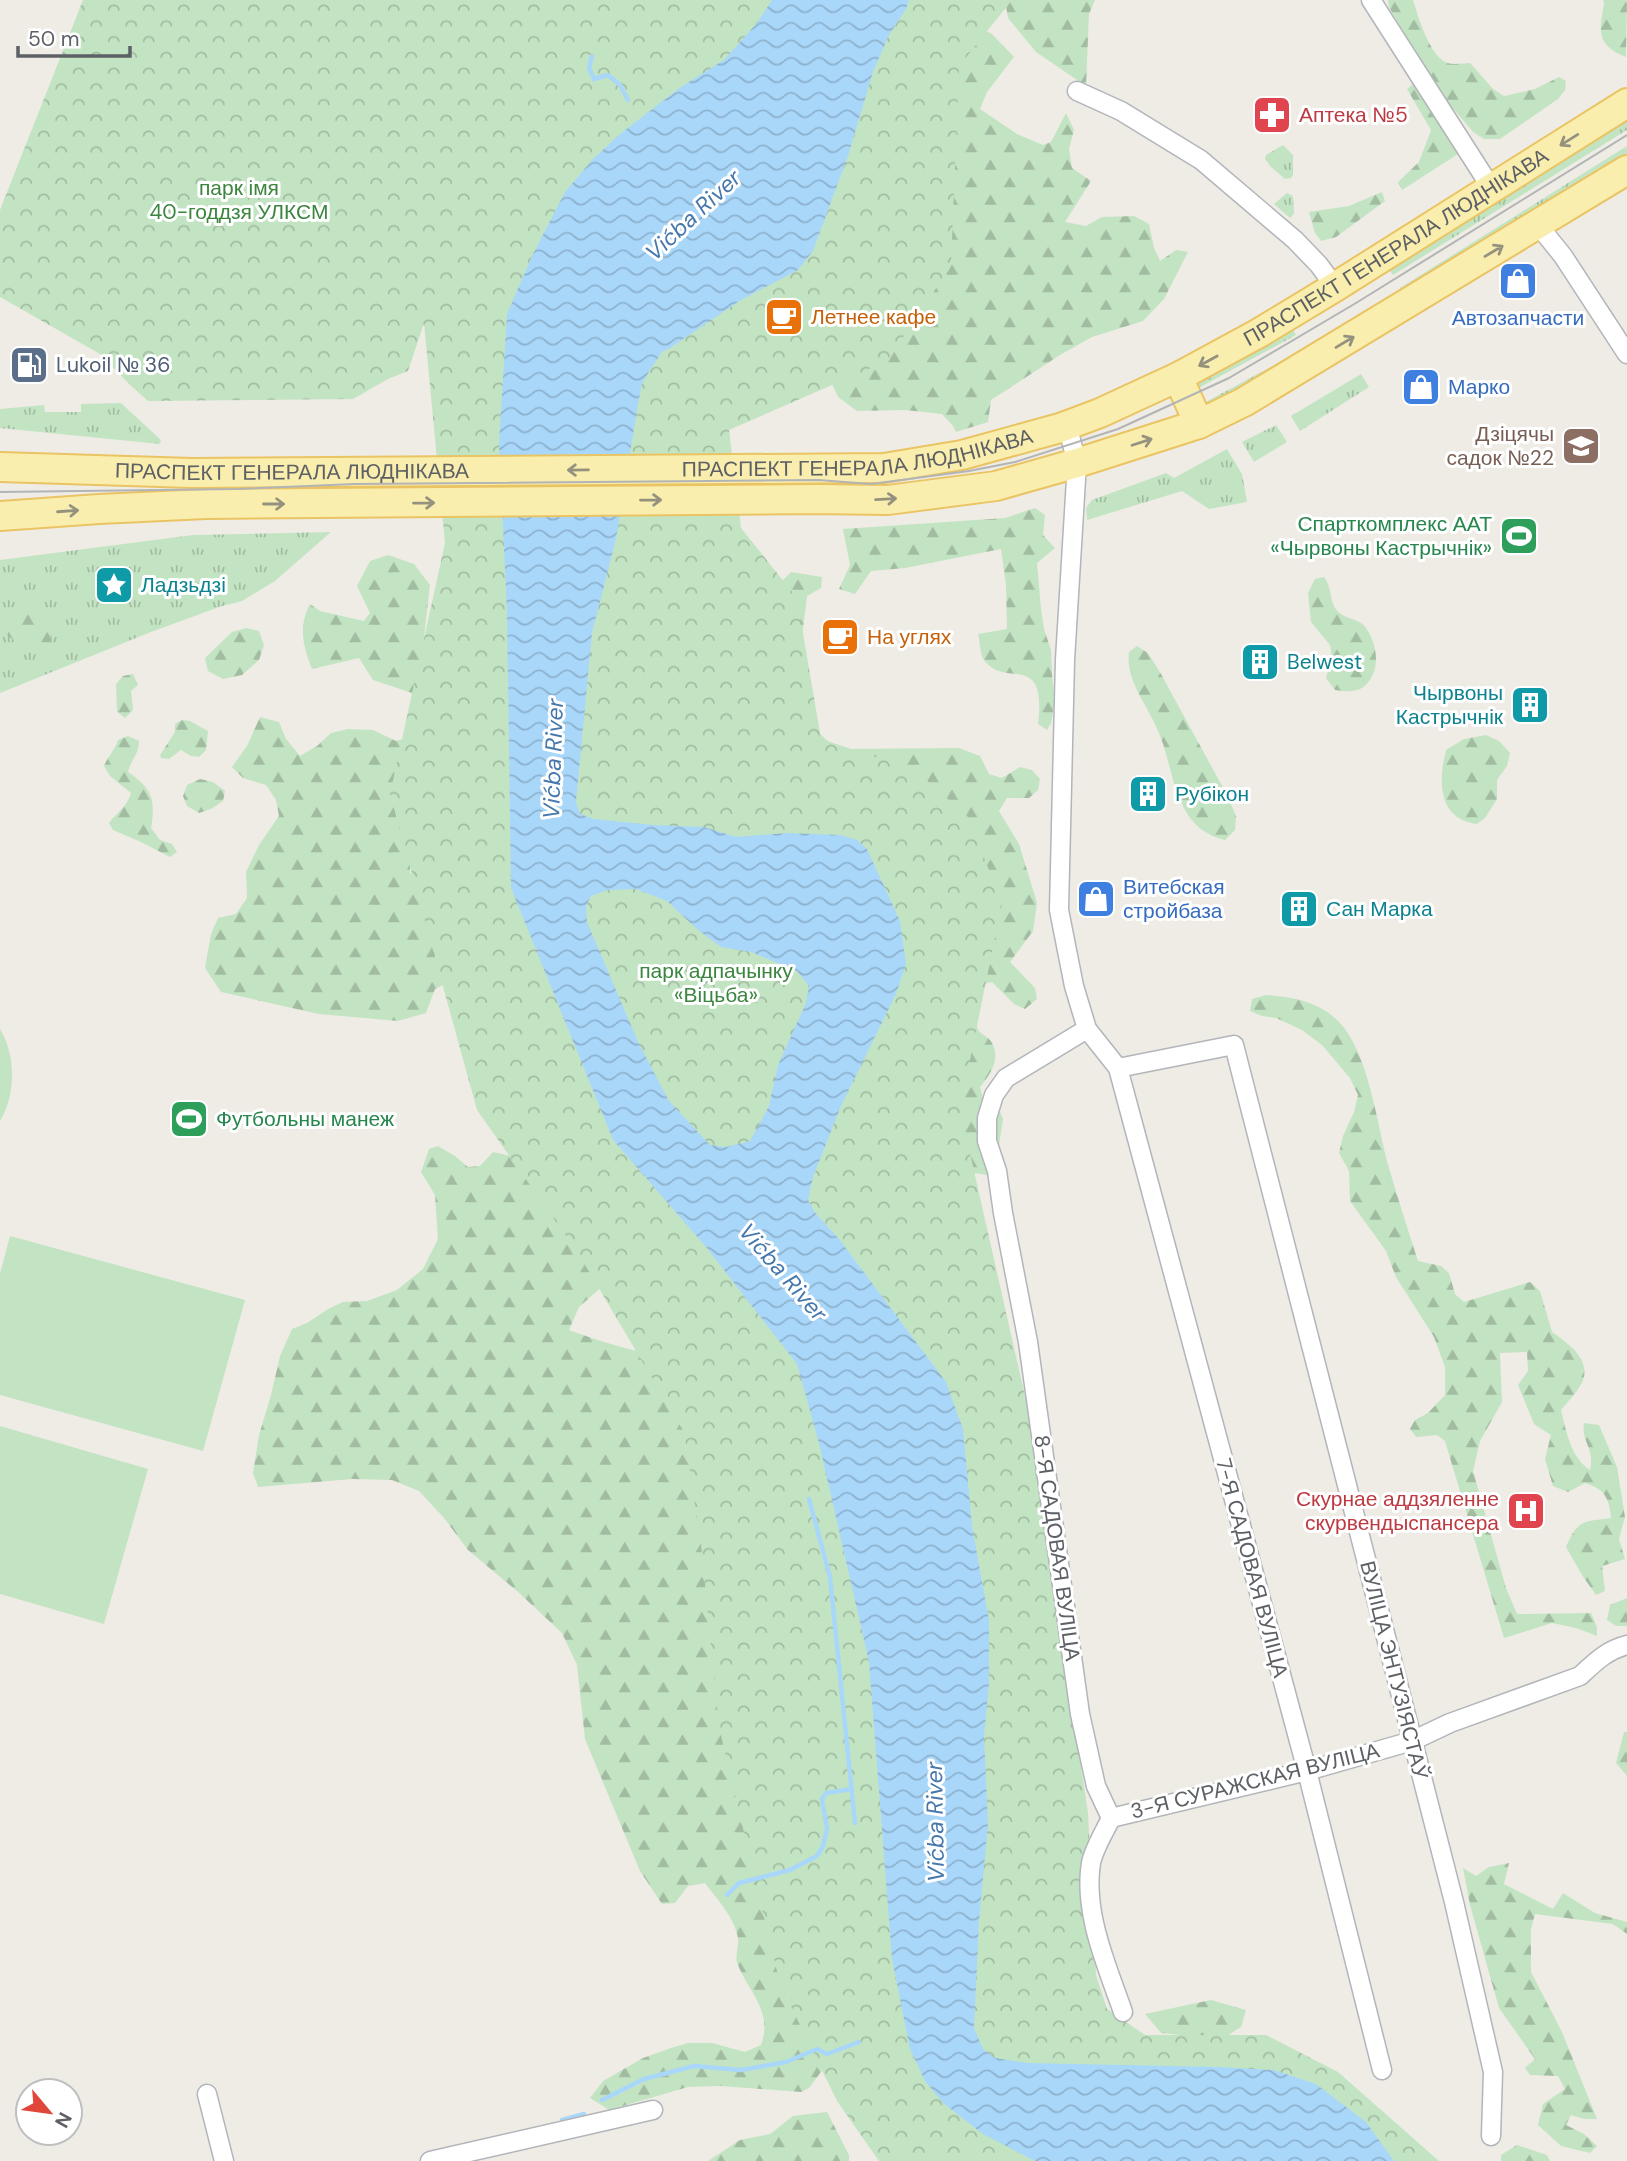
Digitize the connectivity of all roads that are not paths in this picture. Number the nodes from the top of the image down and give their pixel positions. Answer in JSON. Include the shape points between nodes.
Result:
{"nodes":[{"id":1,"x":1371,"y":0,"type":"edge"},
{"id":2,"x":1077,"y":92,"type":"dead end"},
{"id":3,"x":1627,"y":103,"type":"edge"},
{"id":4,"x":1627,"y":170,"type":"edge"},
{"id":5,"x":1492,"y":189,"type":"junction"},
{"id":6,"x":1538,"y":225,"type":"junction"},
{"id":7,"x":1335,"y":287,"type":"junction"},
{"id":8,"x":1627,"y":354,"type":"edge"},
{"id":9,"x":1178,"y":377,"type":"junction"},
{"id":10,"x":1199,"y":424,"type":"junction"},
{"id":11,"x":1067,"y":425,"type":"junction"},
{"id":12,"x":1077,"y":463,"type":"junction"},
{"id":13,"x":0,"y":467,"type":"edge"},
{"id":14,"x":192,"y":473,"type":"junction"},
{"id":15,"x":194,"y":505,"type":"junction"},
{"id":16,"x":0,"y":516,"type":"edge"},
{"id":17,"x":1087,"y":1029,"type":"junction"},
{"id":18,"x":1118,"y":1068,"type":"junction"},
{"id":19,"x":1627,"y":1645,"type":"edge"},
{"id":20,"x":1412,"y":1741,"type":"junction"},
{"id":21,"x":1307,"y":1771,"type":"junction"},
{"id":22,"x":1111,"y":1818,"type":"junction"},
{"id":23,"x":1124,"y":2012,"type":"dead end"},
{"id":24,"x":1382,"y":2070,"type":"dead end"},
{"id":25,"x":207,"y":2094,"type":"dead end"},
{"id":26,"x":653,"y":2110,"type":"dead end"},
{"id":27,"x":1491,"y":2136,"type":"dead end"},
{"id":28,"x":224,"y":2161,"type":"edge"},
{"id":29,"x":430,"y":2161,"type":"edge"}],
"edges":[{"from":1,"to":5,"type":"street"},
{"from":2,"to":7,"type":"street","via":[[1121,111],[1201,160],[1295,240]]},
{"from":3,"to":5,"type":"main road","name":"ПРАСПЕКТ ГЕНЕРАЛА ЛЮДНІКАВА","one_way":true},
{"from":4,"to":6,"type":"main road","name":"ПРАСПЕКТ ГЕНЕРАЛА ЛЮДНІКАВА"},
{"from":5,"to":7,"type":"main road","name":"ПРАСПЕКТ ГЕНЕРАЛА ЛЮДНІКАВА"},
{"from":6,"to":8,"type":"street"},
{"from":10,"to":6,"type":"main road","name":"ПРАСПЕКТ ГЕНЕРАЛА ЛЮДНІКАВА","one_way":true,"via":[[1275,384]]},
{"from":7,"to":9,"type":"main road","name":"ПРАСПЕКТ ГЕНЕРАЛА ЛЮДНІКАВА","one_way":true},
{"from":9,"to":10,"type":"main road"},
{"from":9,"to":11,"type":"main road","name":"ПРАСПЕКТ ГЕНЕРАЛА ЛЮДНІКАВА"},
{"from":12,"to":10,"type":"main road","name":"ПРАСПЕКТ ГЕНЕРАЛА ЛЮДНІКАВА","one_way":true},
{"from":11,"to":12,"type":"street"},
{"from":11,"to":14,"type":"main road","name":"ПРАСПЕКТ ГЕНЕРАЛА ЛЮДНІКАВА","one_way":true,"via":[[962,455],[884,468]]},
{"from":15,"to":12,"type":"main road","name":"ПРАСПЕКТ ГЕНЕРАЛА ЛЮДНІКАВА","one_way":true,"via":[[888,500],[982,488]]},
{"from":12,"to":17,"type":"street","via":[[1065,660],[1059,910]]},
{"from":13,"to":14,"type":"main road","name":"ПРАСПЕКТ ГЕНЕРАЛА ЛЮДНІКАВА"},
{"from":14,"to":15,"type":"street"},
{"from":16,"to":15,"type":"main road","name":"ПРАСПЕКТ ГЕНЕРАЛА ЛЮДНІКАВА","one_way":true},
{"from":17,"to":18,"type":"street"},
{"from":17,"to":22,"type":"street","name":"8-Я САДОВАЯ ВУЛІЦА","via":[[1006,1078],[994,1095],[987,1118],[987,1141],[997,1171],[1028,1342],[1080,1714],[1096,1786]]},
{"from":18,"to":20,"type":"street","name":"ВУЛІЦА ЭНТУЗІЯСТАЎ","via":[[1234,1045]]},
{"from":18,"to":21,"type":"street","name":"7-Я САДОВАЯ ВУЛІЦА"},
{"from":19,"to":20,"type":"street","name":"3-Я СУРАЖСКАЯ ВУЛІЦА","via":[[1613,1649],[1580,1676]]},
{"from":20,"to":21,"type":"street","name":"3-Я СУРАЖСКАЯ ВУЛІЦА"},
{"from":20,"to":27,"type":"street","name":"ВУЛІЦА ЭНТУЗІЯСТАЎ","via":[[1493,2072]]},
{"from":21,"to":22,"type":"street","name":"3-Я СУРАЖСКАЯ ВУЛІЦА"},
{"from":21,"to":24,"type":"street","name":"7-Я САДОВАЯ ВУЛІЦА"},
{"from":22,"to":23,"type":"street","via":[[1091,1860],[1089,1889],[1098,1939]]},
{"from":25,"to":28,"type":"street"},
{"from":26,"to":29,"type":"street"}]}
